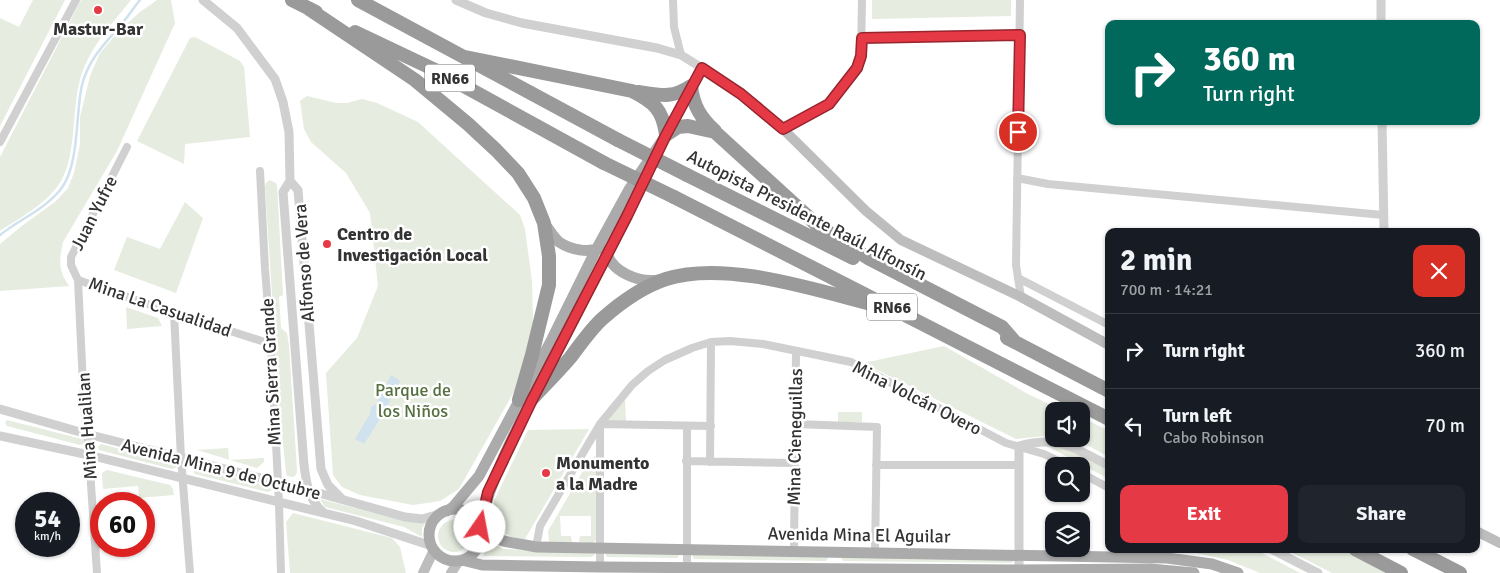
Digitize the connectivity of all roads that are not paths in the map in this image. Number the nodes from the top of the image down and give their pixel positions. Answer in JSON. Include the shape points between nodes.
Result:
{"nodes":[{"id":1,"x":76,"y":0,"type":"edge"},
{"id":2,"x":204,"y":0,"type":"edge"},
{"id":3,"x":292,"y":0,"type":"edge"},
{"id":4,"x":358,"y":0,"type":"edge"},
{"id":5,"x":456,"y":0,"type":"edge"},
{"id":6,"x":673,"y":0,"type":"edge"},
{"id":7,"x":862,"y":0,"type":"edge"},
{"id":8,"x":1020,"y":0,"type":"edge"},
{"id":9,"x":1381,"y":0,"type":"edge"},
{"id":10,"x":309,"y":9,"type":"junction"},
{"id":11,"x":1381,"y":20,"type":"edge"},
{"id":12,"x":1020,"y":35,"type":"junction"},
{"id":13,"x":862,"y":38,"type":"junction"},
{"id":14,"x":681,"y":55,"type":"junction"},
{"id":15,"x":465,"y":57,"type":"junction"},
{"id":16,"x":702,"y":68,"type":"junction"},
{"id":17,"x":691,"y":86,"type":"junction"},
{"id":18,"x":632,"y":91,"type":"junction"},
{"id":19,"x":1382,"y":125,"type":"edge"},
{"id":20,"x":783,"y":129,"type":"junction"},
{"id":21,"x":716,"y":132,"type":"junction"},
{"id":22,"x":666,"y":135,"type":"junction"},
{"id":23,"x":0,"y":142,"type":"edge"},
{"id":24,"x":128,"y":147,"type":"dead end"},
{"id":25,"x":260,"y":171,"type":"dead end"},
{"id":26,"x":1017,"y":178,"type":"junction"},
{"id":27,"x":290,"y":181,"type":"junction"},
{"id":28,"x":1383,"y":215,"type":"junction"},
{"id":29,"x":544,"y":223,"type":"junction"},
{"id":30,"x":1384,"y":228,"type":"edge"},
{"id":31,"x":603,"y":250,"type":"junction"},
{"id":32,"x":1018,"y":278,"type":"junction"},
{"id":33,"x":666,"y":279,"type":"junction"},
{"id":34,"x":78,"y":280,"type":"junction"},
{"id":35,"x":1021,"y":297,"type":"junction"},
{"id":36,"x":900,"y":311,"type":"junction"},
{"id":37,"x":174,"y":313,"type":"junction"},
{"id":38,"x":1105,"y":323,"type":"edge"},
{"id":39,"x":711,"y":342,"type":"junction"},
{"id":40,"x":1015,"y":342,"type":"junction"},
{"id":41,"x":1105,"y":343,"type":"edge"},
{"id":42,"x":272,"y":344,"type":"junction"},
{"id":43,"x":796,"y":352,"type":"junction"},
{"id":44,"x":1105,"y":389,"type":"edge"},
{"id":45,"x":526,"y":400,"type":"junction"},
{"id":46,"x":0,"y":409,"type":"edge"},
{"id":47,"x":1105,"y":417,"type":"edge"},
{"id":48,"x":600,"y":424,"type":"junction"},
{"id":49,"x":795,"y":424,"type":"junction"},
{"id":50,"x":687,"y":426,"type":"junction"},
{"id":51,"x":710,"y":426,"type":"junction"},
{"id":52,"x":87,"y":434,"type":"junction"},
{"id":53,"x":0,"y":436,"type":"edge"},
{"id":54,"x":1019,"y":446,"type":"junction"},
{"id":55,"x":89,"y":455,"type":"junction"},
{"id":56,"x":1050,"y":457,"type":"edge"},
{"id":57,"x":181,"y":458,"type":"junction"},
{"id":58,"x":686,"y":461,"type":"junction"},
{"id":59,"x":710,"y":462,"type":"junction"},
{"id":60,"x":795,"y":463,"type":"junction"},
{"id":61,"x":1105,"y":464,"type":"edge"},
{"id":62,"x":876,"y":465,"type":"junction"},
{"id":63,"x":1019,"y":465,"type":"junction"},
{"id":64,"x":1090,"y":478,"type":"edge"},
{"id":65,"x":183,"y":479,"type":"junction"},
{"id":66,"x":278,"y":483,"type":"junction"},
{"id":67,"x":1105,"y":486,"type":"edge"},
{"id":68,"x":308,"y":490,"type":"junction"},
{"id":69,"x":344,"y":501,"type":"junction"},
{"id":70,"x":279,"y":503,"type":"junction"},
{"id":71,"x":323,"y":512,"type":"junction"},
{"id":72,"x":445,"y":512,"type":"junction"},
{"id":73,"x":480,"y":528,"type":"junction"},
{"id":74,"x":1480,"y":533,"type":"edge"},
{"id":75,"x":1500,"y":543,"type":"edge"},
{"id":76,"x":536,"y":547,"type":"junction"},
{"id":77,"x":433,"y":548,"type":"junction"},
{"id":78,"x":601,"y":548,"type":"junction"},
{"id":79,"x":687,"y":549,"type":"junction"},
{"id":80,"x":794,"y":551,"type":"junction"},
{"id":81,"x":836,"y":552,"type":"junction"},
{"id":82,"x":875,"y":553,"type":"junction"},
{"id":83,"x":1167,"y":553,"type":"edge"},
{"id":84,"x":1279,"y":553,"type":"edge"},
{"id":85,"x":1363,"y":553,"type":"edge"},
{"id":86,"x":1422,"y":553,"type":"edge"},
{"id":87,"x":1019,"y":555,"type":"junction"},
{"id":88,"x":460,"y":561,"type":"junction"},
{"id":89,"x":600,"y":567,"type":"junction"},
{"id":90,"x":834,"y":568,"type":"junction"},
{"id":91,"x":480,"y":569,"type":"edge"},
{"id":92,"x":687,"y":570,"type":"edge"},
{"id":93,"x":796,"y":571,"type":"edge"},
{"id":94,"x":876,"y":571,"type":"edge"},
{"id":95,"x":1019,"y":571,"type":"edge"},
{"id":96,"x":97,"y":573,"type":"edge"},
{"id":97,"x":190,"y":573,"type":"edge"},
{"id":98,"x":281,"y":573,"type":"edge"},
{"id":99,"x":423,"y":573,"type":"edge"},
{"id":100,"x":451,"y":573,"type":"edge"},
{"id":101,"x":1194,"y":573,"type":"edge"},
{"id":102,"x":1238,"y":573,"type":"edge"},
{"id":103,"x":1318,"y":573,"type":"edge"},
{"id":104,"x":1401,"y":573,"type":"edge"},
{"id":105,"x":1460,"y":573,"type":"edge"}],
"edges":[{"from":1,"to":23,"type":"street"},
{"from":2,"to":27,"type":"street","via":[[237,28],[275,79],[289,132]]},
{"from":3,"to":10,"type":"highway","number":"RN66"},
{"from":4,"to":15,"type":"highway","name":"Autopista Presidente Raúl Alfonsín","number":"RN66"},
{"from":5,"to":14,"type":"street","via":[[522,23]]},
{"from":6,"to":14,"type":"street","via":[[674,27]]},
{"from":7,"to":13,"type":"street"},
{"from":8,"to":12,"type":"street"},
{"from":9,"to":11,"type":"street"},
{"from":10,"to":29,"type":"highway","via":[[415,80],[468,124],[518,173],[534,198]]},
{"from":10,"to":36,"type":"highway","number":"RN66","bridge":true,"via":[[433,69],[604,163]]},
{"from":12,"to":13,"type":"street"},
{"from":12,"to":26,"type":"street"},
{"from":13,"to":20,"type":"street","via":[[857,68],[829,104]]},
{"from":14,"to":16,"type":"street"},
{"from":15,"to":18,"type":"highway"},
{"from":15,"to":40,"type":"highway","name":"Autopista Presidente Raúl Alfonsín","number":"RN66","bridge":true,"via":[[618,140]]},
{"from":16,"to":17,"type":"main road"},
{"from":16,"to":20,"type":"main road","via":[[741,94]]},
{"from":17,"to":18,"type":"highway","via":[[680,93],[668,95]]},
{"from":17,"to":21,"type":"highway","via":[[697,110]]},
{"from":17,"to":22,"type":"main road"},
{"from":18,"to":22,"type":"highway","via":[[659,110]]},
{"from":19,"to":28,"type":"street"},
{"from":20,"to":35,"type":"main road","via":[[901,240]]},
{"from":21,"to":22,"type":"highway","via":[[688,126],[678,127]]},
{"from":21,"to":40,"type":"highway","via":[[816,224],[868,258],[1002,328]]},
{"from":22,"to":31,"type":"main road"},
{"from":24,"to":34,"type":"street","name":"Juan Yufre","via":[[71,257]]},
{"from":25,"to":42,"type":"street","name":"Mina Sierra Grande"},
{"from":26,"to":28,"type":"street","via":[[1048,184]]},
{"from":26,"to":32,"type":"street"},
{"from":27,"to":68,"type":"street","name":"Alfonso de Vera","via":[[283,192]]},
{"from":27,"to":69,"type":"street","name":"Alfonso de Vera","via":[[298,190],[321,469],[328,485]]},
{"from":28,"to":30,"type":"street"},
{"from":29,"to":31,"type":"main road","via":[[558,241],[568,247]]},
{"from":29,"to":45,"type":"highway","via":[[549,285],[532,355]]},
{"from":31,"to":33,"type":"main road","via":[[623,273],[635,279]]},
{"from":31,"to":45,"type":"main road","via":[[552,339]]},
{"from":32,"to":35,"type":"street"},
{"from":32,"to":38,"type":"street"},
{"from":33,"to":36,"type":"highway","via":[[731,273]]},
{"from":33,"to":45,"type":"highway","via":[[632,296],[600,320],[564,365]]},
{"from":34,"to":37,"type":"street","name":"Mina La Casualidad"},
{"from":34,"to":52,"type":"street","name":"Mina Hualilan"},
{"from":35,"to":41,"type":"main road"},
{"from":36,"to":47,"type":"highway","number":"RN66"},
{"from":37,"to":42,"type":"street","name":"Mina La Casualidad"},
{"from":37,"to":57,"type":"street"},
{"from":39,"to":43,"type":"street","name":"Mina Volcán Overo","via":[[763,344]]},
{"from":39,"to":48,"type":"street","name":"Mina Volcán Overo","via":[[665,360],[648,371]]},
{"from":39,"to":51,"type":"street"},
{"from":40,"to":44,"type":"highway","name":"Autopista Presidente Raúl Alfonsín","number":"RN66"},
{"from":42,"to":66,"type":"street","name":"Mina Sierra Grande"},
{"from":43,"to":49,"type":"street","name":"Mina Cieneguillas"},
{"from":43,"to":54,"type":"street","name":"Mina Volcán Overo","via":[[851,362],[1006,443]]},
{"from":45,"to":72,"type":"main road","via":[[479,476]]},
{"from":45,"to":73,"type":"main road","via":[[488,492]]},
{"from":46,"to":52,"type":"street","name":"Avenida Mina 9 de Octubre"},
{"from":48,"to":50,"type":"street"},
{"from":48,"to":76,"type":"street","name":"Mina Volcán Overo","via":[[540,526]]},
{"from":48,"to":78,"type":"street"},
{"from":49,"to":60,"type":"street","name":"Mina Cieneguillas"},
{"from":49,"to":62,"type":"street","via":[[877,427]]},
{"from":50,"to":51,"type":"street"},
{"from":50,"to":58,"type":"street"},
{"from":51,"to":59,"type":"street"},
{"from":52,"to":55,"type":"street","name":"Mina Hualilan"},
{"from":52,"to":57,"type":"street","name":"Avenida Mina 9 de Octubre"},
{"from":53,"to":55,"type":"street","name":"Avenida Mina 9 de Octubre"},
{"from":54,"to":56,"type":"street","name":"Mina Volcán Overo"},
{"from":54,"to":61,"type":"street","via":[[1036,441],[1055,442]]},
{"from":54,"to":63,"type":"street"},
{"from":55,"to":65,"type":"street","name":"Avenida Mina 9 de Octubre"},
{"from":55,"to":96,"type":"street","name":"Mina Hualilan"},
{"from":57,"to":65,"type":"street"},
{"from":57,"to":66,"type":"street","name":"Avenida Mina 9 de Octubre"},
{"from":58,"to":59,"type":"street"},
{"from":58,"to":79,"type":"street"},
{"from":59,"to":60,"type":"street"},
{"from":60,"to":80,"type":"street","name":"Mina Cieneguillas"},
{"from":62,"to":63,"type":"street"},
{"from":62,"to":82,"type":"street"},
{"from":63,"to":87,"type":"street"},
{"from":64,"to":67,"type":"street"},
{"from":65,"to":70,"type":"street","name":"Avenida Mina 9 de Octubre"},
{"from":65,"to":97,"type":"street"},
{"from":66,"to":68,"type":"street","name":"Avenida Mina 9 de Octubre"},
{"from":66,"to":70,"type":"street","name":"Mina Sierra Grande"},
{"from":68,"to":69,"type":"street","name":"Avenida Mina 9 de Octubre"},
{"from":68,"to":71,"type":"street"},
{"from":69,"to":72,"type":"street","name":"Avenida Mina 9 de Octubre","via":[[422,519]]},
{"from":70,"to":71,"type":"street","name":"Avenida Mina 9 de Octubre"},
{"from":70,"to":98,"type":"street","name":"Mina Sierra Grande"},
{"from":71,"to":77,"type":"street","name":"Avenida Mina 9 de Octubre"},
{"from":72,"to":73,"type":"main road","via":[[464,511],[476,520]]},
{"from":72,"to":77,"type":"main road","via":[[432,524]]},
{"from":73,"to":76,"type":"main road","name":"Avenida Mina El Aguilar","via":[[492,538]]},
{"from":73,"to":88,"type":"main road","via":[[479,546]]},
{"from":74,"to":75,"type":"main road"},
{"from":76,"to":78,"type":"main road","name":"Avenida Mina El Aguilar"},
{"from":77,"to":88,"type":"main road","via":[[447,560]]},
{"from":77,"to":99,"type":"main road"},
{"from":78,"to":79,"type":"main road","name":"Avenida Mina El Aguilar"},
{"from":78,"to":89,"type":"street"},
{"from":79,"to":80,"type":"main road","name":"Avenida Mina El Aguilar"},
{"from":79,"to":92,"type":"street"},
{"from":80,"to":81,"type":"main road","name":"Avenida Mina El Aguilar"},
{"from":81,"to":82,"type":"main road","name":"Avenida Mina El Aguilar"},
{"from":81,"to":90,"type":"main road"},
{"from":82,"to":87,"type":"main road","name":"Avenida Mina El Aguilar"},
{"from":83,"to":87,"type":"main road","name":"Avenida Mina El Aguilar"},
{"from":83,"to":102,"type":"main road","name":"Avenida Mina El Aguilar"},
{"from":84,"to":103,"type":"street"},
{"from":85,"to":104,"type":"highway"},
{"from":86,"to":105,"type":"highway"},
{"from":87,"to":95,"type":"street"},
{"from":88,"to":91,"type":"main road","name":"Avenida Mina El Aguilar"},
{"from":88,"to":100,"type":"main road"},
{"from":89,"to":91,"type":"main road","name":"Avenida Mina El Aguilar"},
{"from":89,"to":92,"type":"main road","name":"Avenida Mina El Aguilar"},
{"from":90,"to":93,"type":"main road","name":"Avenida Mina El Aguilar"},
{"from":90,"to":94,"type":"main road","name":"Avenida Mina El Aguilar"},
{"from":92,"to":93,"type":"main road","name":"Avenida Mina El Aguilar"},
{"from":94,"to":95,"type":"main road","name":"Avenida Mina El Aguilar"},
{"from":95,"to":101,"type":"main road","name":"Avenida Mina El Aguilar","via":[[1150,569]]}]}
